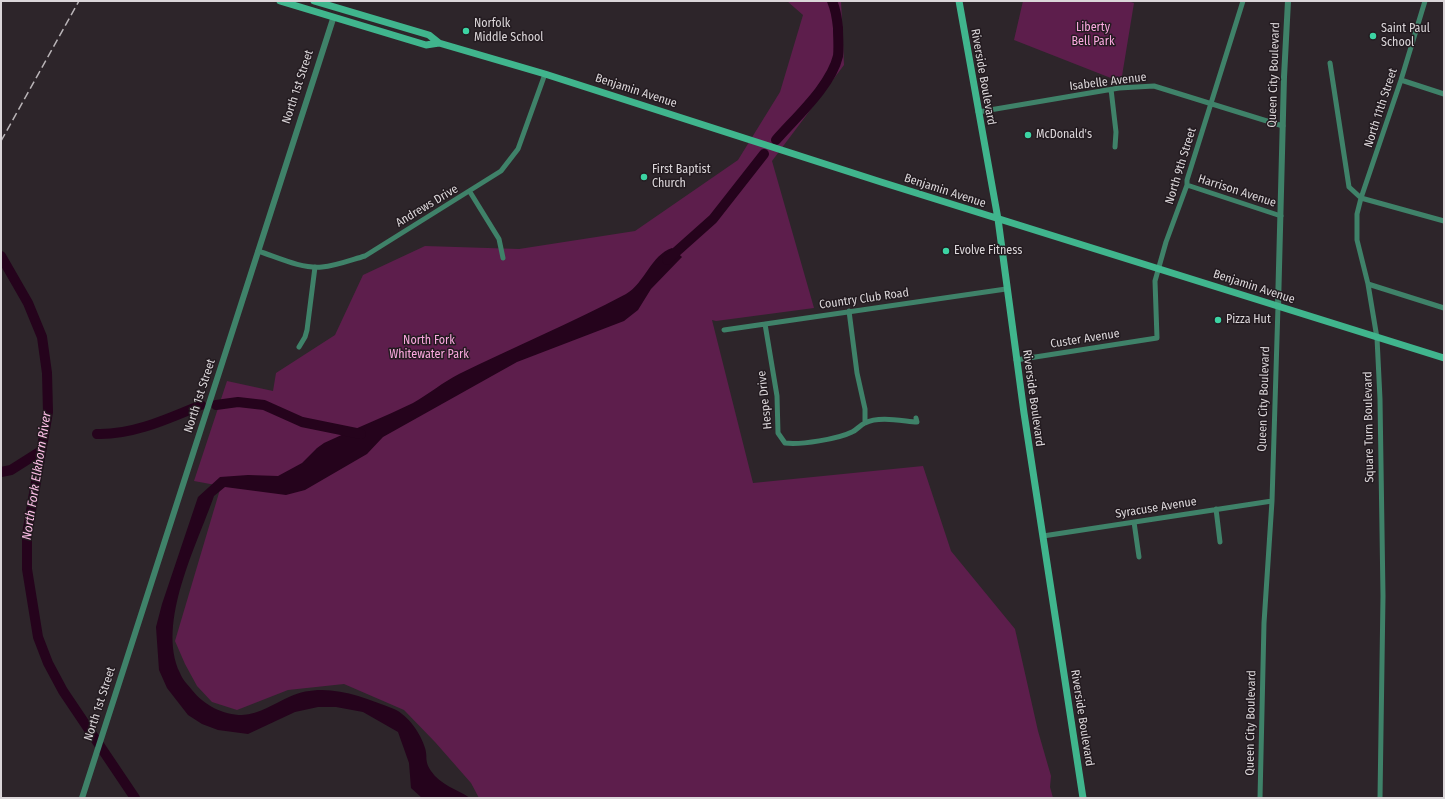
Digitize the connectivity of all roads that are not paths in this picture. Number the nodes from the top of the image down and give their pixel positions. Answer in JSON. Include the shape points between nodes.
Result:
{"nodes":[{"id":1,"x":280,"y":1,"type":"edge"},
{"id":2,"x":314,"y":1,"type":"edge"},
{"id":3,"x":959,"y":1,"type":"edge"},
{"id":4,"x":1243,"y":1,"type":"edge"},
{"id":5,"x":1288,"y":1,"type":"edge"},
{"id":6,"x":1425,"y":1,"type":"edge"},
{"id":7,"x":337,"y":5,"type":"edge"},
{"id":8,"x":333,"y":19,"type":"junction"},
{"id":9,"x":439,"y":43,"type":"junction"},
{"id":10,"x":1330,"y":63,"type":"dead end"},
{"id":11,"x":545,"y":74,"type":"junction"},
{"id":12,"x":1401,"y":80,"type":"junction"},
{"id":13,"x":1111,"y":89,"type":"junction"},
{"id":14,"x":1444,"y":94,"type":"edge"},
{"id":15,"x":1211,"y":103,"type":"junction"},
{"id":16,"x":978,"y":112,"type":"junction"},
{"id":17,"x":1283,"y":126,"type":"junction"},
{"id":18,"x":1115,"y":147,"type":"dead end"},
{"id":19,"x":1187,"y":185,"type":"junction"},
{"id":20,"x":470,"y":192,"type":"junction"},
{"id":21,"x":1360,"y":198,"type":"junction"},
{"id":22,"x":1281,"y":216,"type":"junction"},
{"id":23,"x":998,"y":219,"type":"junction"},
{"id":24,"x":1444,"y":221,"type":"edge"},
{"id":25,"x":258,"y":251,"type":"junction"},
{"id":26,"x":503,"y":258,"type":"dead end"},
{"id":27,"x":315,"y":267,"type":"junction"},
{"id":28,"x":1158,"y":269,"type":"junction"},
{"id":29,"x":1368,"y":284,"type":"junction"},
{"id":30,"x":1006,"y":289,"type":"junction"},
{"id":31,"x":1278,"y":306,"type":"junction"},
{"id":32,"x":1444,"y":308,"type":"edge"},
{"id":33,"x":849,"y":311,"type":"junction"},
{"id":34,"x":765,"y":324,"type":"junction"},
{"id":35,"x":724,"y":330,"type":"dead end"},
{"id":36,"x":1157,"y":338,"type":"joint"},
{"id":37,"x":1377,"y":338,"type":"junction"},
{"id":38,"x":299,"y":346,"type":"dead end"},
{"id":39,"x":1444,"y":358,"type":"edge"},
{"id":40,"x":1016,"y":360,"type":"junction"},
{"id":41,"x":916,"y":418,"type":"dead end"},
{"id":42,"x":865,"y":423,"type":"junction"},
{"id":43,"x":1272,"y":500,"type":"junction"},
{"id":44,"x":1216,"y":509,"type":"junction"},
{"id":45,"x":1134,"y":522,"type":"junction"},
{"id":46,"x":1043,"y":536,"type":"junction"},
{"id":47,"x":1220,"y":542,"type":"dead end"},
{"id":48,"x":1139,"y":557,"type":"dead end"},
{"id":49,"x":82,"y":798,"type":"edge"},
{"id":50,"x":1083,"y":798,"type":"edge"},
{"id":51,"x":1260,"y":798,"type":"edge"},
{"id":52,"x":1380,"y":798,"type":"edge"}],
"edges":[{"from":1,"to":8,"type":"main road","name":"Benjamin Avenue"},
{"from":2,"to":7,"type":"main road","name":"Benjamin Avenue"},
{"from":3,"to":16,"type":"main road","name":"Riverside Boulevard"},
{"from":4,"to":15,"type":"street","name":"North 9th Street"},
{"from":5,"to":17,"type":"street","name":"Queen City Boulevard"},
{"from":6,"to":12,"type":"street","name":"North 11th Street"},
{"from":7,"to":8,"type":"main road","name":"North 1st Street"},
{"from":7,"to":9,"type":"main road","name":"Benjamin Avenue","via":[[429,35]]},
{"from":8,"to":9,"type":"main road","name":"Benjamin Avenue","via":[[426,45]]},
{"from":8,"to":25,"type":"street","name":"North 1st Street"},
{"from":9,"to":11,"type":"main road","name":"Benjamin Avenue"},
{"from":10,"to":21,"type":"street","via":[[1349,187]]},
{"from":11,"to":20,"type":"street","name":"Andrews Drive","via":[[518,149],[501,172]]},
{"from":11,"to":23,"type":"main road","name":"Benjamin Avenue"},
{"from":12,"to":14,"type":"street"},
{"from":12,"to":21,"type":"street","name":"North 11th Street"},
{"from":13,"to":15,"type":"street","name":"Isabelle Avenue","via":[[1154,86]]},
{"from":13,"to":16,"type":"street","name":"Isabelle Avenue"},
{"from":13,"to":18,"type":"street","via":[[1116,132]]},
{"from":15,"to":17,"type":"street","name":"Isabelle Avenue"},
{"from":15,"to":19,"type":"street","name":"North 9th Street"},
{"from":16,"to":23,"type":"main road","name":"Riverside Boulevard"},
{"from":17,"to":22,"type":"street","name":"Queen City Boulevard"},
{"from":19,"to":22,"type":"street","name":"Harrison Avenue"},
{"from":19,"to":28,"type":"street","name":"North 9th Street"},
{"from":20,"to":26,"type":"street","via":[[499,238]]},
{"from":20,"to":27,"type":"street","name":"Andrews Drive","via":[[365,256]]},
{"from":21,"to":24,"type":"street"},
{"from":21,"to":29,"type":"street","name":"Square Turn Boulevard","via":[[1357,240]]},
{"from":22,"to":31,"type":"street","name":"Queen City Boulevard"},
{"from":23,"to":28,"type":"main road","name":"Benjamin Avenue"},
{"from":23,"to":30,"type":"main road","name":"Riverside Boulevard"},
{"from":25,"to":27,"type":"street","name":"Andrews Drive"},
{"from":25,"to":49,"type":"street","name":"North 1st Street"},
{"from":27,"to":38,"type":"street","via":[[307,330]]},
{"from":28,"to":31,"type":"main road","name":"Benjamin Avenue"},
{"from":28,"to":36,"type":"street","name":"North 9th Street","via":[[1155,281]]},
{"from":29,"to":32,"type":"street"},
{"from":29,"to":37,"type":"street","name":"Square Turn Boulevard"},
{"from":30,"to":33,"type":"street","name":"Country Club Road"},
{"from":30,"to":40,"type":"main road","name":"Riverside Boulevard"},
{"from":31,"to":37,"type":"main road","name":"Benjamin Avenue"},
{"from":31,"to":43,"type":"street","name":"Queen City Boulevard"},
{"from":33,"to":34,"type":"street","name":"Country Club Road"},
{"from":33,"to":42,"type":"street"},
{"from":34,"to":35,"type":"street","name":"Country Club Road"},
{"from":34,"to":42,"type":"street","name":"Hespe Drive","via":[[777,396],[778,433],[784,441],[796,444],[811,442],[851,432]]},
{"from":36,"to":40,"type":"street","name":"Custer Avenue"},
{"from":37,"to":39,"type":"main road","name":"Benjamin Avenue"},
{"from":37,"to":52,"type":"street","name":"Square Turn Boulevard","via":[[1383,596]]},
{"from":40,"to":46,"type":"main road","name":"Riverside Boulevard"},
{"from":41,"to":42,"type":"street","via":[[917,422],[877,420]]},
{"from":43,"to":44,"type":"street","name":"Syracuse Avenue"},
{"from":43,"to":51,"type":"street","name":"Queen City Boulevard","via":[[1264,630]]},
{"from":44,"to":45,"type":"street","name":"Syracuse Avenue"},
{"from":44,"to":47,"type":"street"},
{"from":45,"to":46,"type":"street","name":"Syracuse Avenue"},
{"from":45,"to":48,"type":"street"},
{"from":46,"to":50,"type":"main road","name":"Riverside Boulevard"}]}
